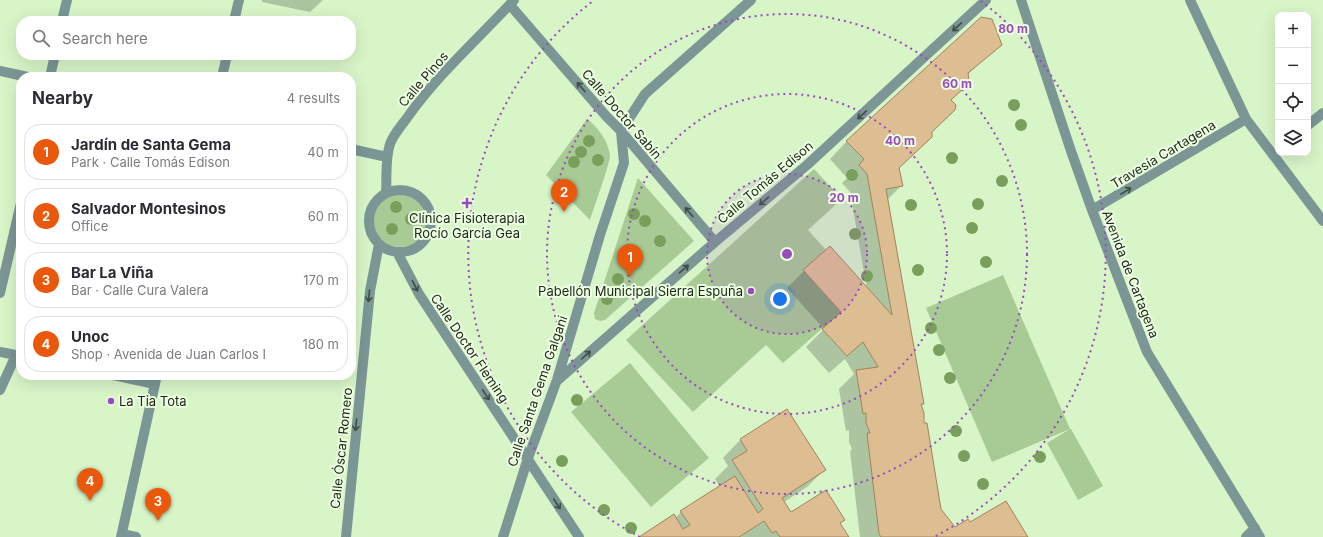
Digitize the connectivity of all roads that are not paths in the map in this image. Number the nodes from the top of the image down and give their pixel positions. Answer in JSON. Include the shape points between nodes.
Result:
{"nodes":[{"id":1,"x":67,"y":0,"type":"edge"},
{"id":2,"x":239,"y":0,"type":"edge"},
{"id":3,"x":751,"y":0,"type":"edge"},
{"id":4,"x":986,"y":0,"type":"edge"},
{"id":5,"x":1021,"y":0,"type":"edge"},
{"id":6,"x":1190,"y":0,"type":"edge"},
{"id":7,"x":512,"y":2,"type":"edge"},
{"id":8,"x":63,"y":16,"type":"edge"},
{"id":9,"x":235,"y":16,"type":"edge"},
{"id":10,"x":54,"y":60,"type":"edge"},
{"id":11,"x":226,"y":60,"type":"edge"},
{"id":12,"x":0,"y":71,"type":"edge"},
{"id":13,"x":51,"y":72,"type":"edge"},
{"id":14,"x":223,"y":72,"type":"edge"},
{"id":15,"x":16,"y":74,"type":"edge"},
{"id":16,"x":1323,"y":113,"type":"edge"},
{"id":17,"x":1246,"y":120,"type":"junction"},
{"id":18,"x":1311,"y":123,"type":"edge"},
{"id":19,"x":622,"y":131,"type":"junction"},
{"id":20,"x":356,"y":150,"type":"edge"},
{"id":21,"x":1275,"y":152,"type":"edge"},
{"id":22,"x":1278,"y":156,"type":"edge"},
{"id":23,"x":387,"y":157,"type":"junction"},
{"id":24,"x":386,"y":193,"type":"junction"},
{"id":25,"x":1092,"y":210,"type":"junction"},
{"id":26,"x":1323,"y":221,"type":"edge"},
{"id":27,"x":16,"y":225,"type":"edge"},
{"id":28,"x":715,"y":242,"type":"junction"},
{"id":29,"x":379,"y":244,"type":"junction"},
{"id":30,"x":397,"y":252,"type":"junction"},
{"id":31,"x":0,"y":294,"type":"edge"},
{"id":32,"x":0,"y":352,"type":"edge"},
{"id":33,"x":16,"y":355,"type":"edge"},
{"id":34,"x":16,"y":361,"type":"edge"},
{"id":35,"x":156,"y":380,"type":"edge"},
{"id":36,"x":557,"y":380,"type":"junction"},
{"id":37,"x":0,"y":390,"type":"edge"},
{"id":38,"x":528,"y":458,"type":"junction"},
{"id":39,"x":1258,"y":533,"type":"edge"},
{"id":40,"x":121,"y":535,"type":"edge"},
{"id":41,"x":136,"y":537,"type":"edge"},
{"id":42,"x":346,"y":537,"type":"edge"},
{"id":43,"x":503,"y":537,"type":"edge"},
{"id":44,"x":579,"y":537,"type":"edge"},
{"id":45,"x":1246,"y":537,"type":"edge"}],
"edges":[{"from":1,"to":8,"type":"street"},
{"from":2,"to":9,"type":"street"},
{"from":3,"to":19,"type":"street","via":[[645,94]]},
{"from":4,"to":28,"type":"street","name":"Calle Tomás Edison","one_way":true,"via":[[807,165]]},
{"from":5,"to":25,"type":"street","name":"Avenida de Cartagena"},
{"from":6,"to":17,"type":"street"},
{"from":19,"to":7,"type":"street","name":"Calle Doctor Sabín","one_way":true,"via":[[606,116]]},
{"from":7,"to":23,"type":"street","name":"Calle Pinos","via":[[432,85],[390,143]]},
{"from":10,"to":13,"type":"street"},
{"from":11,"to":14,"type":"street"},
{"from":12,"to":15,"type":"street"},
{"from":16,"to":18,"type":"street"},
{"from":17,"to":21,"type":"street"},
{"from":25,"to":17,"type":"street","name":"Travesía Cartagena","one_way":true},
{"from":28,"to":19,"type":"street","name":"Calle Doctor Sabín","one_way":true},
{"from":19,"to":36,"type":"street","name":"Calle Santa Gema Galgani","via":[[624,163]]},
{"from":20,"to":23,"type":"street"},
{"from":22,"to":26,"type":"street"},
{"from":23,"to":24,"type":"street","name":"Calle Pinos"},
{"from":24,"to":29,"type":"street","via":[[378,198],[369,216],[369,226]]},
{"from":24,"to":30,"type":"street","via":[[406,190],[416,194],[429,209],[430,230],[425,239],[417,247]]},
{"from":25,"to":39,"type":"street","name":"Avenida de Cartagena","via":[[1148,352]]},
{"from":27,"to":31,"type":"street"},
{"from":36,"to":28,"type":"street","name":"Calle Tomás Edison","one_way":true},
{"from":29,"to":30,"type":"street"},
{"from":29,"to":42,"type":"street","name":"Calle Óscar Romero","one_way":true,"via":[[370,290]]},
{"from":30,"to":38,"type":"street","name":"Calle Doctor Fleming","one_way":true,"via":[[419,294]]},
{"from":32,"to":33,"type":"street"},
{"from":34,"to":37,"type":"street"},
{"from":35,"to":40,"type":"street"},
{"from":36,"to":38,"type":"street","name":"Calle Santa Gema Galgani"},
{"from":38,"to":43,"type":"street","name":"Calle Santa Gema Galgani"},
{"from":38,"to":44,"type":"street","name":"Calle Doctor Fleming","one_way":true},
{"from":39,"to":45,"type":"street"},
{"from":40,"to":41,"type":"street"}]}
